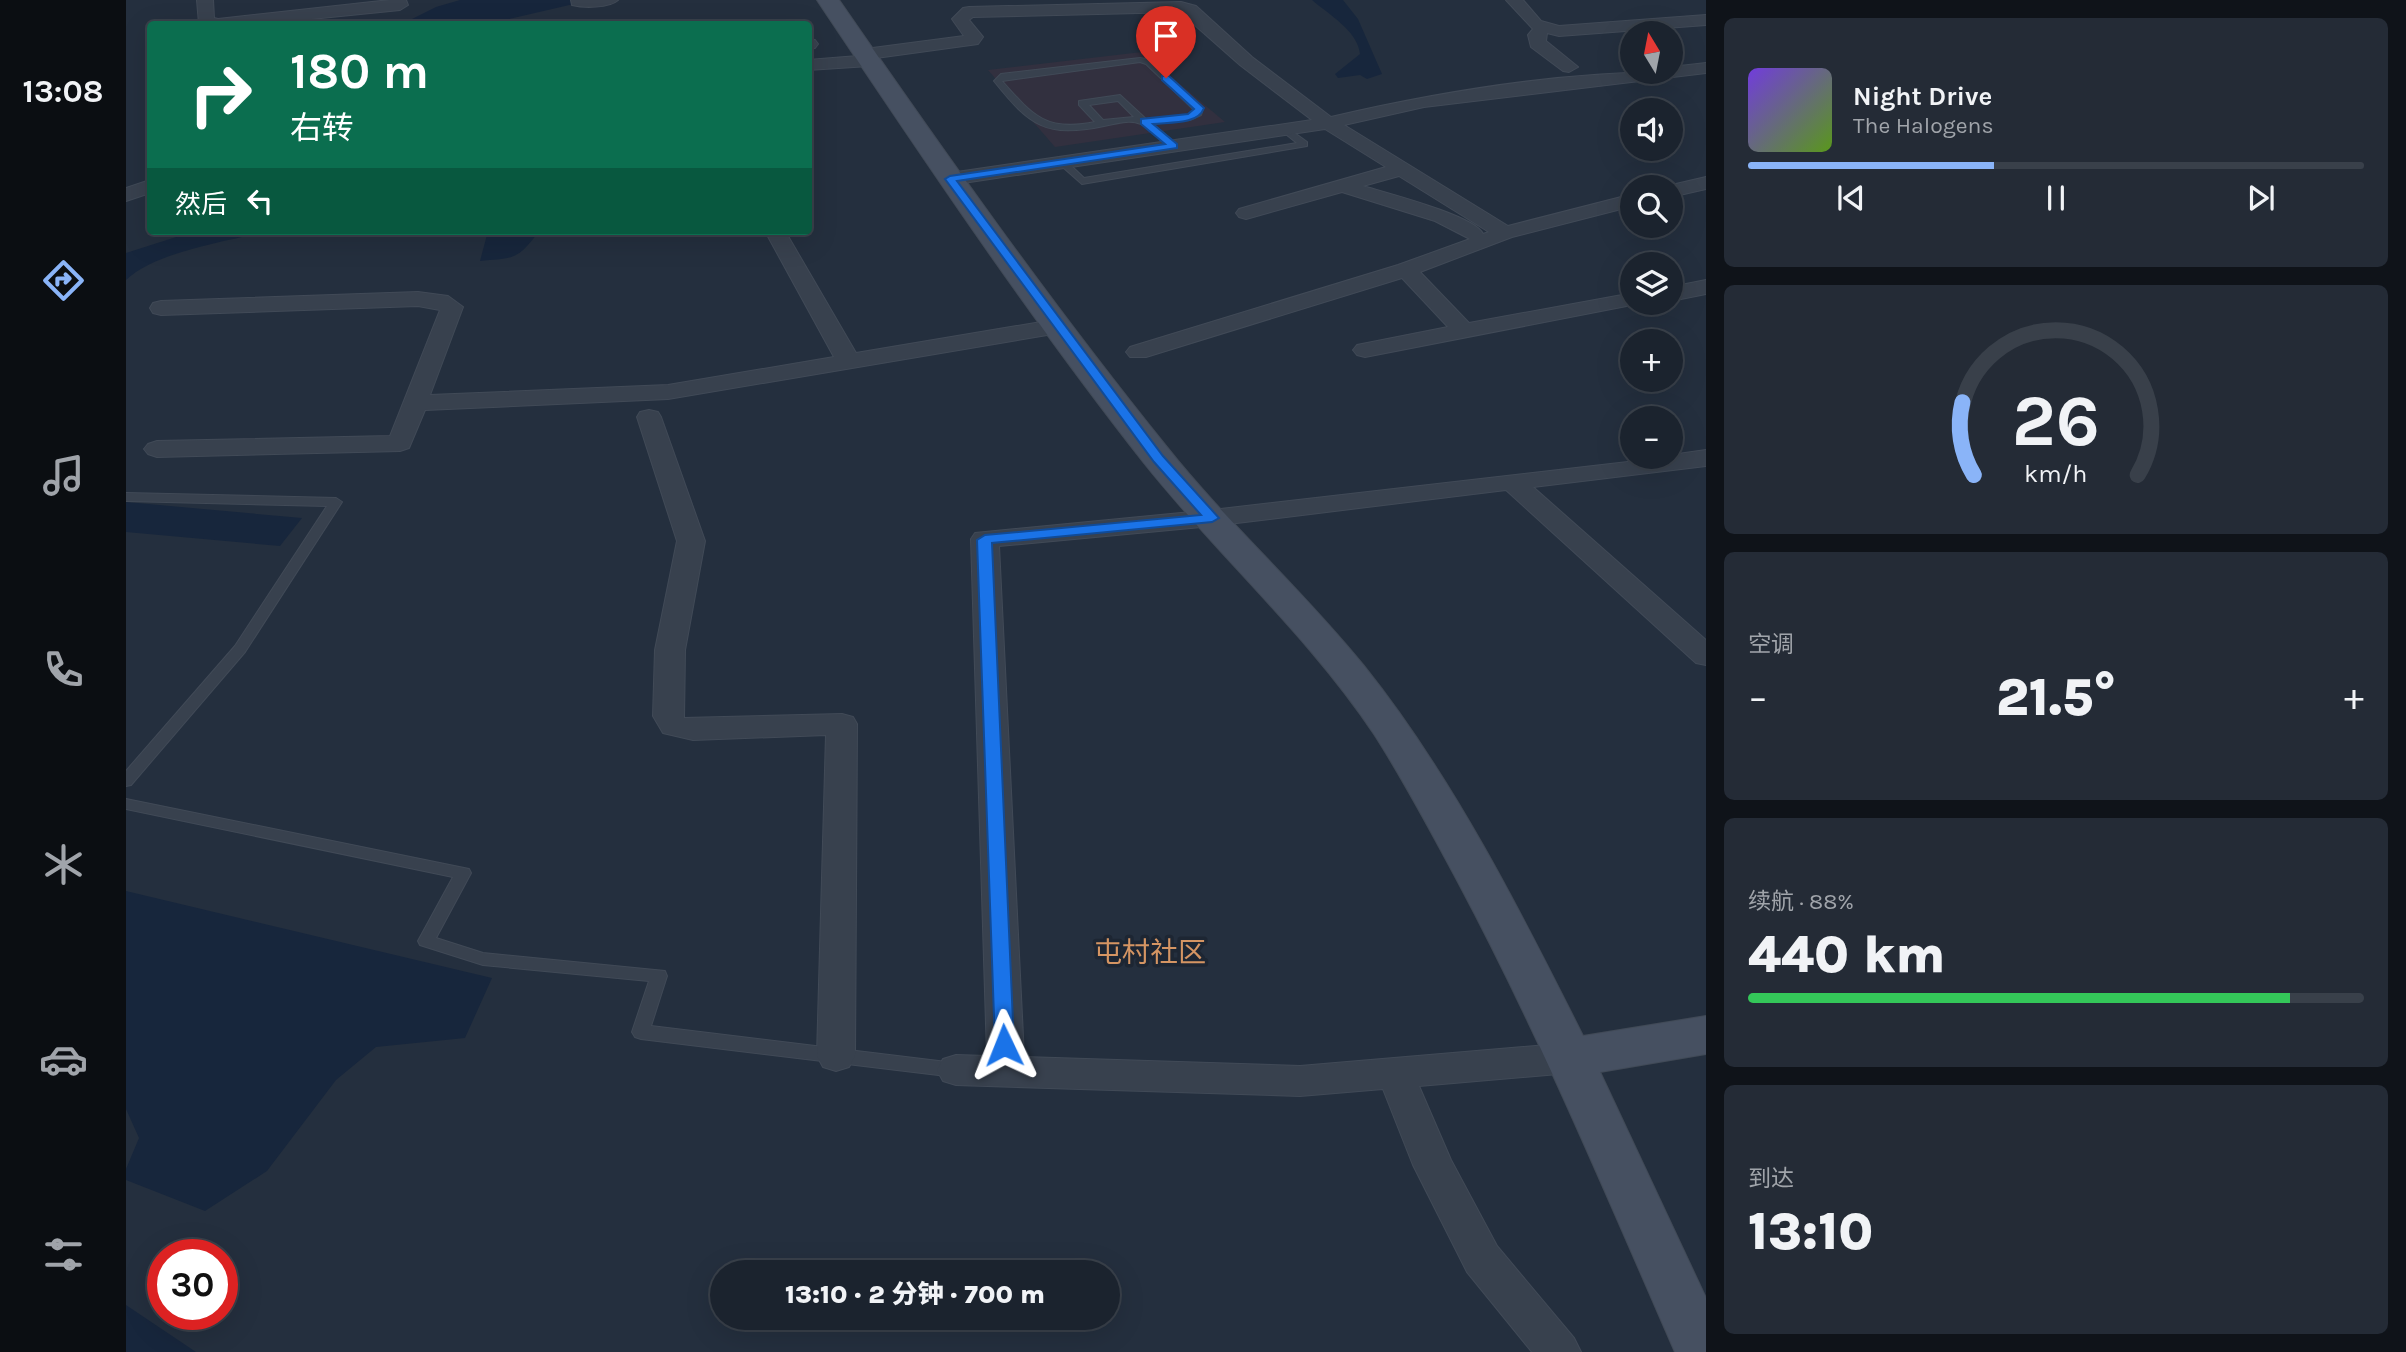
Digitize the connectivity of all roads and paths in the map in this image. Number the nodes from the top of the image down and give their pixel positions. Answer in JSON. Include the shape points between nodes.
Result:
{"nodes":[{"id":1,"x":205,"y":0,"type":"edge"},
{"id":2,"x":398,"y":0,"type":"edge"},
{"id":3,"x":610,"y":0,"type":"edge"},
{"id":4,"x":828,"y":0,"type":"edge"},
{"id":5,"x":1514,"y":0,"type":"edge"},
{"id":6,"x":578,"y":2,"type":"dead end"},
{"id":7,"x":1684,"y":7,"type":"dead end"},
{"id":8,"x":1706,"y":20,"type":"edge"},
{"id":9,"x":206,"y":21,"type":"edge"},
{"id":10,"x":247,"y":21,"type":"edge"},
{"id":11,"x":1542,"y":29,"type":"junction"},
{"id":12,"x":867,"y":57,"type":"junction"},
{"id":13,"x":812,"y":64,"type":"edge"},
{"id":14,"x":1569,"y":67,"type":"dead end"},
{"id":15,"x":1706,"y":68,"type":"edge"},
{"id":16,"x":1144,"y":122,"type":"junction"},
{"id":17,"x":1328,"y":123,"type":"junction"},
{"id":18,"x":1102,"y":124,"type":"junction"},
{"id":19,"x":1285,"y":129,"type":"junction"},
{"id":20,"x":1173,"y":146,"type":"junction"},
{"id":21,"x":1062,"y":162,"type":"junction"},
{"id":22,"x":1402,"y":169,"type":"junction"},
{"id":23,"x":950,"y":179,"type":"junction"},
{"id":24,"x":1706,"y":183,"type":"edge"},
{"id":25,"x":1342,"y":186,"type":"junction"},
{"id":26,"x":147,"y":187,"type":"edge"},
{"id":27,"x":1683,"y":188,"type":"edge"},
{"id":28,"x":126,"y":195,"type":"edge"},
{"id":29,"x":1620,"y":204,"type":"edge"},
{"id":30,"x":1246,"y":213,"type":"dead end"},
{"id":31,"x":777,"y":235,"type":"edge"},
{"id":32,"x":1496,"y":237,"type":"junction"},
{"id":33,"x":1406,"y":270,"type":"junction"},
{"id":34,"x":1706,"y":287,"type":"edge"},
{"id":35,"x":1683,"y":292,"type":"edge"},
{"id":36,"x":1620,"y":302,"type":"edge"},
{"id":37,"x":161,"y":308,"type":"dead end"},
{"id":38,"x":1059,"y":326,"type":"junction"},
{"id":39,"x":1464,"y":331,"type":"junction"},
{"id":40,"x":1365,"y":350,"type":"dead end"},
{"id":41,"x":1138,"y":352,"type":"dead end"},
{"id":42,"x":849,"y":362,"type":"junction"},
{"id":43,"x":415,"y":403,"type":"junction"},
{"id":44,"x":649,"y":417,"type":"dead end"},
{"id":45,"x":157,"y":449,"type":"dead end"},
{"id":46,"x":1706,"y":458,"type":"edge"},
{"id":47,"x":1511,"y":481,"type":"junction"},
{"id":48,"x":126,"y":497,"type":"edge"},
{"id":49,"x":1212,"y":518,"type":"junction"},
{"id":50,"x":1706,"y":656,"type":"edge"},
{"id":51,"x":126,"y":781,"type":"edge"},
{"id":52,"x":126,"y":804,"type":"edge"},
{"id":53,"x":1706,"y":1035,"type":"edge"},
{"id":54,"x":836,"y":1056,"type":"junction"},
{"id":55,"x":1570,"y":1058,"type":"junction"},
{"id":56,"x":956,"y":1070,"type":"joint"},
{"id":57,"x":1006,"y":1072,"type":"junction"},
{"id":58,"x":1395,"y":1073,"type":"junction"},
{"id":59,"x":1559,"y":1352,"type":"edge"},
{"id":60,"x":1703,"y":1352,"type":"edge"}],
"edges":[{"from":1,"to":9,"type":"street"},
{"from":2,"to":10,"type":"street","via":[[400,5]]},
{"from":3,"to":6,"type":"street"},
{"from":4,"to":12,"type":"main road"},
{"from":5,"to":11,"type":"street"},
{"from":7,"to":8,"type":"street"},
{"from":8,"to":11,"type":"street"},
{"from":11,"to":14,"type":"street","via":[[1537,43]]},
{"from":12,"to":13,"type":"street"},
{"from":12,"to":17,"type":"street","via":[[972,40],[960,19],[969,12],[1171,5],[1190,10],[1246,61]]},
{"from":12,"to":23,"type":"main road"},
{"from":15,"to":17,"type":"street","via":[[1424,101]]},
{"from":16,"to":18,"type":"lane"},
{"from":16,"to":18,"type":"lane","via":[[1120,98],[1082,103]]},
{"from":16,"to":18,"type":"lane","via":[[1190,117],[1199,108],[1149,62],[1001,76],[998,81],[1032,117],[1044,123],[1070,129]]},
{"from":16,"to":20,"type":"lane"},
{"from":17,"to":19,"type":"street"},
{"from":17,"to":22,"type":"street"},
{"from":19,"to":20,"type":"street"},
{"from":19,"to":21,"type":"lane","via":[[1304,144],[1082,181]]},
{"from":20,"to":21,"type":"street"},
{"from":21,"to":23,"type":"street"},
{"from":22,"to":25,"type":"street"},
{"from":22,"to":32,"type":"street"},
{"from":23,"to":38,"type":"main road"},
{"from":24,"to":27,"type":"street"},
{"from":25,"to":30,"type":"street"},
{"from":25,"to":32,"type":"street"},
{"from":26,"to":28,"type":"street"},
{"from":29,"to":32,"type":"street"},
{"from":31,"to":42,"type":"street"},
{"from":32,"to":33,"type":"street"},
{"from":33,"to":39,"type":"street"},
{"from":33,"to":41,"type":"street"},
{"from":34,"to":35,"type":"street"},
{"from":36,"to":39,"type":"street"},
{"from":37,"to":43,"type":"street","via":[[440,302],[452,307]]},
{"from":38,"to":42,"type":"street"},
{"from":38,"to":49,"type":"main road","via":[[1158,459]]},
{"from":39,"to":40,"type":"street"},
{"from":42,"to":43,"type":"street","via":[[668,392]]},
{"from":43,"to":45,"type":"street","via":[[400,443]]},
{"from":44,"to":54,"type":"street","via":[[691,541],[670,650],[668,716],[674,726],[693,730],[842,724]]},
{"from":46,"to":47,"type":"street"},
{"from":47,"to":49,"type":"street"},
{"from":47,"to":50,"type":"street"},
{"from":48,"to":51,"type":"lane","via":[[336,502],[240,649]]},
{"from":49,"to":55,"type":"main road","via":[[1320,636],[1376,707],[1488,896]]},
{"from":49,"to":57,"type":"street","via":[[985,540]]},
{"from":52,"to":54,"type":"lane","via":[[463,873],[426,942],[482,959],[659,976],[641,1032]]},
{"from":53,"to":55,"type":"main road"},
{"from":54,"to":56,"type":"lane"},
{"from":55,"to":58,"type":"street"},
{"from":55,"to":60,"type":"main road"},
{"from":56,"to":57,"type":"street"},
{"from":57,"to":58,"type":"street","via":[[1300,1081]]},
{"from":58,"to":59,"type":"street","via":[[1433,1165],[1482,1259]]}]}
